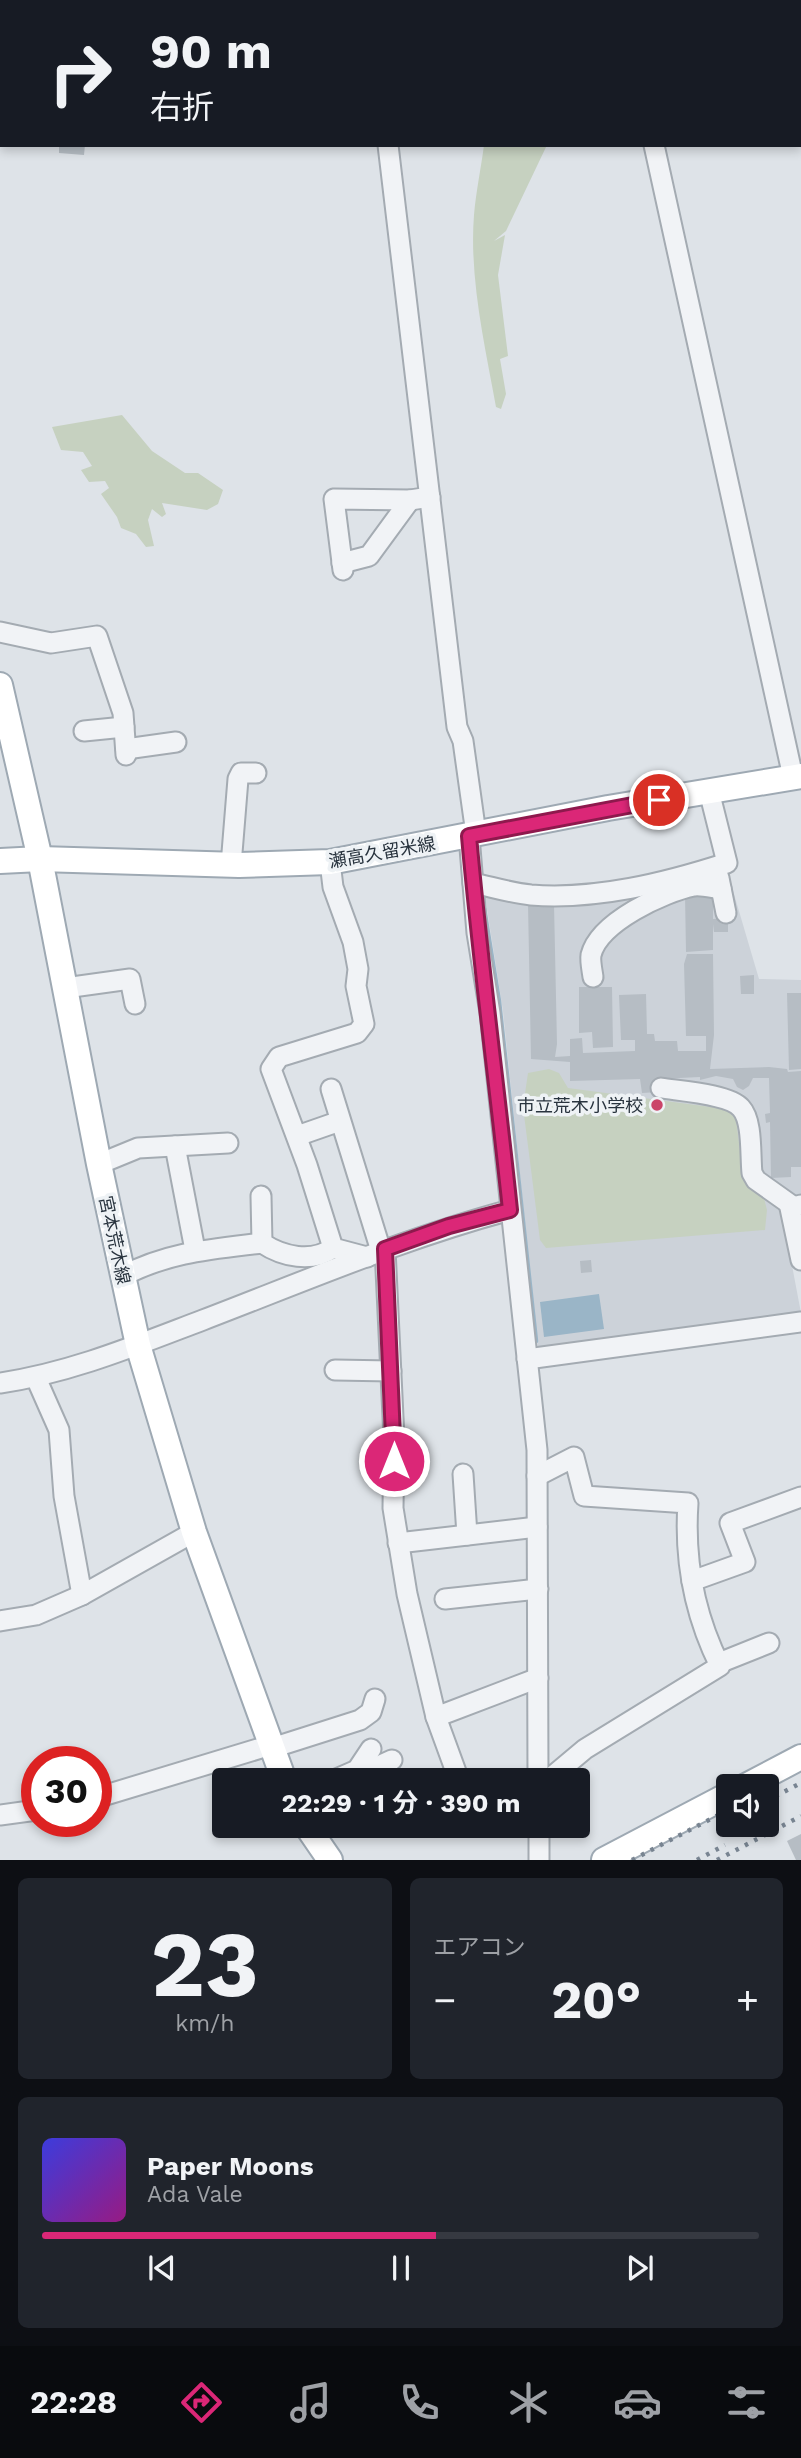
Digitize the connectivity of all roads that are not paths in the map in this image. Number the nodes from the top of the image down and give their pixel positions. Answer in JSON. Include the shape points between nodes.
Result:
{"nodes":[{"id":1,"x":388,"y":147,"type":"edge"},
{"id":2,"x":654,"y":147,"type":"edge"},
{"id":3,"x":430,"y":497,"type":"junction"},
{"id":4,"x":410,"y":500,"type":"junction"},
{"id":5,"x":0,"y":632,"type":"edge"},
{"id":6,"x":0,"y":685,"type":"edge"},
{"id":7,"x":124,"y":727,"type":"junction"},
{"id":8,"x":84,"y":731,"type":"dead end"},
{"id":9,"x":176,"y":742,"type":"dead end"},
{"id":10,"x":256,"y":773,"type":"dead end"},
{"id":11,"x":794,"y":782,"type":"edge"},
{"id":12,"x":709,"y":791,"type":"junction"},
{"id":13,"x":472,"y":835,"type":"junction"},
{"id":14,"x":40,"y":859,"type":"junction"},
{"id":15,"x":0,"y":861,"type":"edge"},
{"id":16,"x":330,"y":862,"type":"junction"},
{"id":17,"x":231,"y":864,"type":"junction"},
{"id":18,"x":716,"y":867,"type":"junction"},
{"id":19,"x":472,"y":883,"type":"junction"},
{"id":20,"x":721,"y":889,"type":"junction"},
{"id":21,"x":726,"y":913,"type":"dead end"},
{"id":22,"x":593,"y":977,"type":"dead end"},
{"id":23,"x":65,"y":988,"type":"junction"},
{"id":24,"x":135,"y":1004,"type":"dead end"},
{"id":25,"x":661,"y":1088,"type":"dead end"},
{"id":26,"x":331,"y":1089,"type":"dead end"},
{"id":27,"x":340,"y":1121,"type":"junction"},
{"id":28,"x":297,"y":1136,"type":"junction"},
{"id":29,"x":228,"y":1143,"type":"dead end"},
{"id":30,"x":175,"y":1146,"type":"junction"},
{"id":31,"x":99,"y":1164,"type":"junction"},
{"id":32,"x":261,"y":1196,"type":"dead end"},
{"id":33,"x":798,"y":1206,"type":"edge"},
{"id":34,"x":510,"y":1210,"type":"junction"},
{"id":35,"x":262,"y":1244,"type":"junction"},
{"id":36,"x":333,"y":1248,"type":"junction"},
{"id":37,"x":195,"y":1250,"type":"junction"},
{"id":38,"x":378,"y":1252,"type":"junction"},
{"id":39,"x":801,"y":1260,"type":"edge"},
{"id":40,"x":123,"y":1276,"type":"junction"},
{"id":41,"x":801,"y":1321,"type":"edge"},
{"id":42,"x":138,"y":1345,"type":"junction"},
{"id":43,"x":527,"y":1359,"type":"junction"},
{"id":44,"x":335,"y":1370,"type":"dead end"},
{"id":45,"x":391,"y":1371,"type":"junction"},
{"id":46,"x":36,"y":1378,"type":"junction"},
{"id":47,"x":0,"y":1383,"type":"edge"},
{"id":48,"x":463,"y":1474,"type":"dead end"},
{"id":49,"x":537,"y":1476,"type":"junction"},
{"id":50,"x":801,"y":1497,"type":"edge"},
{"id":51,"x":537,"y":1527,"type":"junction"},
{"id":52,"x":194,"y":1532,"type":"junction"},
{"id":53,"x":467,"y":1535,"type":"junction"},
{"id":54,"x":398,"y":1543,"type":"junction"},
{"id":55,"x":692,"y":1581,"type":"junction"},
{"id":56,"x":538,"y":1589,"type":"junction"},
{"id":57,"x":82,"y":1595,"type":"junction"},
{"id":58,"x":445,"y":1599,"type":"dead end"},
{"id":59,"x":0,"y":1621,"type":"edge"},
{"id":60,"x":769,"y":1643,"type":"dead end"},
{"id":61,"x":719,"y":1663,"type":"junction"},
{"id":62,"x":538,"y":1678,"type":"junction"},
{"id":63,"x":374,"y":1699,"type":"dead end"},
{"id":64,"x":436,"y":1717,"type":"junction"},
{"id":65,"x":272,"y":1747,"type":"junction"},
{"id":66,"x":371,"y":1749,"type":"dead end"},
{"id":67,"x":801,"y":1757,"type":"edge"},
{"id":68,"x":392,"y":1760,"type":"dead end"},
{"id":69,"x":280,"y":1768,"type":"edge"},
{"id":70,"x":358,"y":1768,"type":"edge"},
{"id":71,"x":375,"y":1768,"type":"edge"},
{"id":72,"x":455,"y":1768,"type":"edge"},
{"id":73,"x":538,"y":1768,"type":"edge"},
{"id":74,"x":562,"y":1768,"type":"edge"},
{"id":75,"x":769,"y":1774,"type":"edge"},
{"id":76,"x":112,"y":1793,"type":"edge"},
{"id":77,"x":716,"y":1801,"type":"edge"},
{"id":78,"x":21,"y":1812,"type":"edge"},
{"id":79,"x":0,"y":1815,"type":"edge"},
{"id":80,"x":539,"y":1838,"type":"edge"},
{"id":81,"x":539,"y":1860,"type":"edge"},
{"id":82,"x":604,"y":1860,"type":"edge"}],
"edges":[{"from":1,"to":3,"type":"street"},
{"from":2,"to":11,"type":"street"},
{"from":3,"to":4,"type":"street"},
{"from":3,"to":13,"type":"street"},
{"from":4,"to":4,"type":"street","via":[[334,499],[342,567],[369,556]]},
{"from":5,"to":7,"type":"street","via":[[51,643],[97,636]]},
{"from":6,"to":14,"type":"main road","name":"宮本荒木線"},
{"from":7,"to":8,"type":"street"},
{"from":7,"to":9,"type":"street","via":[[126,752]]},
{"from":10,"to":17,"type":"street","via":[[241,773],[238,779]]},
{"from":11,"to":12,"type":"main road","name":"瀬高久留米線"},
{"from":12,"to":13,"type":"main road","name":"瀬高久留米線"},
{"from":12,"to":18,"type":"street","via":[[727,863]]},
{"from":13,"to":16,"type":"main road","name":"瀬高久留米線"},
{"from":13,"to":19,"type":"street"},
{"from":14,"to":15,"type":"main road","name":"瀬高久留米線"},
{"from":14,"to":17,"type":"main road","name":"瀬高久留米線"},
{"from":14,"to":23,"type":"main road","name":"宮本荒木線"},
{"from":16,"to":17,"type":"main road","name":"瀬高久留米線"},
{"from":16,"to":28,"type":"street","via":[[333,887],[353,942],[364,1024],[357,1033],[279,1057],[271,1069]]},
{"from":18,"to":19,"type":"street","via":[[640,886],[558,896]]},
{"from":18,"to":20,"type":"street"},
{"from":19,"to":34,"type":"street"},
{"from":20,"to":21,"type":"street"},
{"from":20,"to":22,"type":"street","via":[[687,888],[625,916],[603,934],[591,955]]},
{"from":23,"to":24,"type":"street","via":[[130,979]]},
{"from":23,"to":31,"type":"main road","name":"宮本荒木線"},
{"from":25,"to":33,"type":"street","via":[[727,1100],[740,1107],[746,1117],[756,1180]]},
{"from":26,"to":27,"type":"street"},
{"from":27,"to":28,"type":"street"},
{"from":27,"to":38,"type":"street"},
{"from":28,"to":36,"type":"street"},
{"from":29,"to":30,"type":"street"},
{"from":30,"to":31,"type":"street","via":[[138,1148]]},
{"from":30,"to":37,"type":"street"},
{"from":31,"to":40,"type":"main road","name":"宮本荒木線"},
{"from":32,"to":35,"type":"street"},
{"from":33,"to":39,"type":"street","via":[[790,1208]]},
{"from":34,"to":38,"type":"street"},
{"from":34,"to":43,"type":"street"},
{"from":35,"to":36,"type":"street","via":[[301,1259]]},
{"from":35,"to":37,"type":"street"},
{"from":36,"to":38,"type":"street"},
{"from":37,"to":40,"type":"street","via":[[152,1261]]},
{"from":38,"to":42,"type":"street"},
{"from":38,"to":45,"type":"street"},
{"from":40,"to":42,"type":"main road","name":"宮本荒木線"},
{"from":41,"to":43,"type":"street"},
{"from":42,"to":46,"type":"street"},
{"from":42,"to":52,"type":"main road","name":"宮本荒木線"},
{"from":43,"to":49,"type":"street"},
{"from":44,"to":45,"type":"street"},
{"from":45,"to":54,"type":"street","via":[[393,1508]]},
{"from":46,"to":47,"type":"street"},
{"from":46,"to":57,"type":"street","via":[[59,1430],[64,1496]]},
{"from":48,"to":53,"type":"street"},
{"from":49,"to":51,"type":"street"},
{"from":49,"to":55,"type":"street","via":[[574,1457],[584,1496],[688,1503],[685,1539]]},
{"from":50,"to":55,"type":"street","via":[[730,1522],[745,1562]]},
{"from":51,"to":53,"type":"street"},
{"from":51,"to":56,"type":"street"},
{"from":52,"to":57,"type":"street"},
{"from":52,"to":65,"type":"main road","name":"宮本荒木線"},
{"from":53,"to":54,"type":"street"},
{"from":54,"to":64,"type":"street"},
{"from":55,"to":61,"type":"street","via":[[703,1631]]},
{"from":56,"to":58,"type":"street"},
{"from":56,"to":62,"type":"street"},
{"from":57,"to":59,"type":"street","via":[[36,1615]]},
{"from":60,"to":61,"type":"street"},
{"from":61,"to":74,"type":"street"},
{"from":62,"to":64,"type":"street"},
{"from":62,"to":73,"type":"street"},
{"from":63,"to":65,"type":"street","via":[[371,1712],[360,1720]]},
{"from":64,"to":72,"type":"street"},
{"from":65,"to":69,"type":"main road","name":"宮本荒木線"},
{"from":65,"to":76,"type":"street"},
{"from":66,"to":70,"type":"street"},
{"from":67,"to":75,"type":"main road"},
{"from":68,"to":71,"type":"street"},
{"from":77,"to":82,"type":"main road"},
{"from":78,"to":79,"type":"street"},
{"from":80,"to":81,"type":"street"}]}
